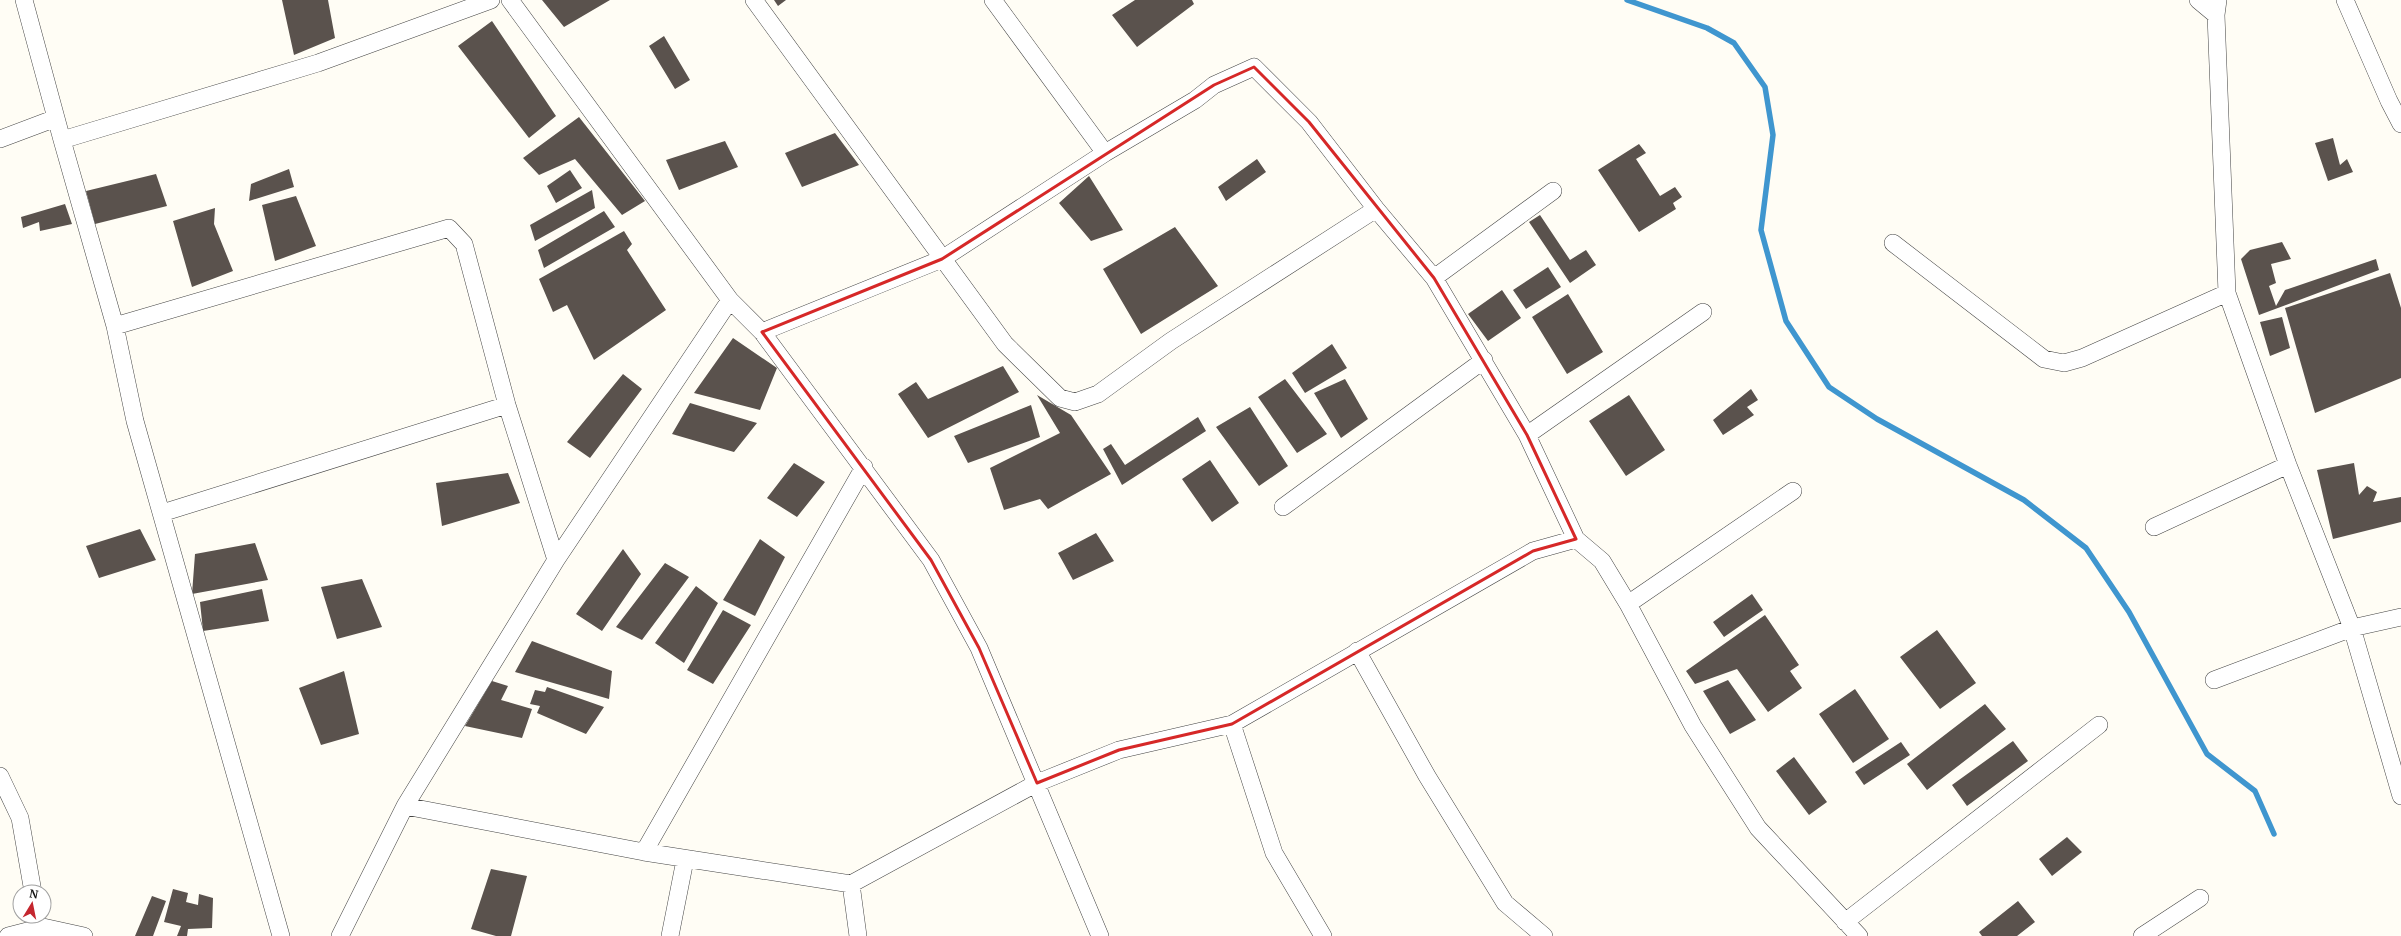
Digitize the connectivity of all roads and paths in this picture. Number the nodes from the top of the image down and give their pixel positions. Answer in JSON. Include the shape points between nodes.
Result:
{"nodes":[{"id":1,"x":24,"y":0,"type":"edge"},
{"id":2,"x":491,"y":0,"type":"edge"},
{"id":3,"x":510,"y":0,"type":"edge"},
{"id":4,"x":754,"y":0,"type":"edge"},
{"id":5,"x":993,"y":0,"type":"edge"},
{"id":6,"x":2198,"y":0,"type":"edge"},
{"id":7,"x":2345,"y":0,"type":"edge"},
{"id":8,"x":2217,"y":7,"type":"edge"},
{"id":9,"x":56,"y":118,"type":"junction"},
{"id":10,"x":2401,"y":124,"type":"edge"},
{"id":11,"x":0,"y":139,"type":"edge"},
{"id":12,"x":62,"y":140,"type":"junction"},
{"id":13,"x":1105,"y":152,"type":"junction"},
{"id":14,"x":1552,"y":191,"type":"dead end"},
{"id":15,"x":1376,"y":209,"type":"junction"},
{"id":16,"x":1892,"y":243,"type":"dead end"},
{"id":17,"x":942,"y":260,"type":"junction"},
{"id":18,"x":1434,"y":278,"type":"junction"},
{"id":19,"x":2227,"y":293,"type":"junction"},
{"id":20,"x":730,"y":300,"type":"junction"},
{"id":21,"x":1703,"y":312,"type":"dead end"},
{"id":22,"x":115,"y":326,"type":"junction"},
{"id":23,"x":762,"y":332,"type":"junction"},
{"id":24,"x":1484,"y":360,"type":"junction"},
{"id":25,"x":507,"y":405,"type":"junction"},
{"id":26,"x":1527,"y":435,"type":"junction"},
{"id":27,"x":2288,"y":465,"type":"junction"},
{"id":28,"x":864,"y":467,"type":"junction"},
{"id":29,"x":1793,"y":491,"type":"dead end"},
{"id":30,"x":1283,"y":507,"type":"dead end"},
{"id":31,"x":162,"y":513,"type":"junction"},
{"id":32,"x":2154,"y":527,"type":"dead end"},
{"id":33,"x":1576,"y":540,"type":"junction"},
{"id":34,"x":556,"y":560,"type":"junction"},
{"id":35,"x":1628,"y":604,"type":"junction"},
{"id":36,"x":2401,"y":617,"type":"edge"},
{"id":37,"x":2352,"y":628,"type":"junction"},
{"id":38,"x":1357,"y":651,"type":"junction"},
{"id":39,"x":2214,"y":680,"type":"dead end"},
{"id":40,"x":1232,"y":724,"type":"junction"},
{"id":41,"x":2099,"y":726,"type":"dead end"},
{"id":42,"x":0,"y":776,"type":"edge"},
{"id":43,"x":1037,"y":783,"type":"junction"},
{"id":44,"x":2401,"y":796,"type":"edge"},
{"id":45,"x":405,"y":806,"type":"junction"},
{"id":46,"x":644,"y":852,"type":"junction"},
{"id":47,"x":685,"y":860,"type":"junction"},
{"id":48,"x":32,"y":884,"type":"edge"},
{"id":49,"x":851,"y":884,"type":"junction"},
{"id":50,"x":2200,"y":898,"type":"dead end"},
{"id":51,"x":1845,"y":922,"type":"junction"},
{"id":52,"x":42,"y":926,"type":"edge"},
{"id":53,"x":8,"y":936,"type":"edge"},
{"id":54,"x":84,"y":936,"type":"edge"},
{"id":55,"x":281,"y":936,"type":"edge"},
{"id":56,"x":340,"y":936,"type":"edge"},
{"id":57,"x":670,"y":936,"type":"edge"},
{"id":58,"x":858,"y":936,"type":"edge"},
{"id":59,"x":1100,"y":936,"type":"edge"},
{"id":60,"x":1323,"y":936,"type":"edge"},
{"id":61,"x":1544,"y":936,"type":"edge"},
{"id":62,"x":1859,"y":936,"type":"edge"},
{"id":63,"x":2142,"y":936,"type":"edge"}],
"edges":[{"from":1,"to":9,"type":"street"},
{"from":2,"to":12,"type":"street","via":[[318,63]]},
{"from":3,"to":20,"type":"street"},
{"from":4,"to":17,"type":"street"},
{"from":5,"to":13,"type":"street"},
{"from":6,"to":8,"type":"street"},
{"from":7,"to":10,"type":"street"},
{"from":8,"to":19,"type":"street"},
{"from":9,"to":11,"type":"street"},
{"from":9,"to":12,"type":"street"},
{"from":12,"to":22,"type":"street"},
{"from":13,"to":15,"type":"street","via":[[1195,100],[1214,85],[1254,67],[1309,122]]},
{"from":13,"to":17,"type":"street"},
{"from":14,"to":18,"type":"street"},
{"from":15,"to":17,"type":"street","via":[[1171,342],[1098,394],[1075,402],[1060,398],[1005,344]]},
{"from":15,"to":18,"type":"street"},
{"from":16,"to":19,"type":"street","via":[[2044,359],[2064,363],[2082,358]]},
{"from":17,"to":23,"type":"street"},
{"from":18,"to":24,"type":"street"},
{"from":19,"to":27,"type":"street"},
{"from":20,"to":23,"type":"street"},
{"from":20,"to":34,"type":"street"},
{"from":21,"to":26,"type":"street"},
{"from":22,"to":25,"type":"street","via":[[449,228],[464,244]]},
{"from":22,"to":31,"type":"street","via":[[135,421]]},
{"from":23,"to":28,"type":"street"},
{"from":24,"to":26,"type":"street"},
{"from":24,"to":30,"type":"street"},
{"from":25,"to":31,"type":"street"},
{"from":25,"to":34,"type":"street"},
{"from":26,"to":33,"type":"street"},
{"from":27,"to":32,"type":"street"},
{"from":27,"to":37,"type":"street"},
{"from":28,"to":43,"type":"street","via":[[931,560],[976,641]]},
{"from":28,"to":46,"type":"street"},
{"from":29,"to":35,"type":"street"},
{"from":31,"to":55,"type":"street"},
{"from":33,"to":35,"type":"street","via":[[1602,561]]},
{"from":33,"to":38,"type":"street","via":[[1532,550]]},
{"from":34,"to":45,"type":"street"},
{"from":35,"to":51,"type":"street","via":[[1693,726],[1758,828]]},
{"from":36,"to":37,"type":"street"},
{"from":37,"to":39,"type":"street"},
{"from":37,"to":44,"type":"street"},
{"from":38,"to":40,"type":"street"},
{"from":38,"to":61,"type":"street","via":[[1427,776],[1505,903]]},
{"from":40,"to":43,"type":"street","via":[[1119,750]]},
{"from":40,"to":60,"type":"street","via":[[1274,853]]},
{"from":41,"to":51,"type":"street"},
{"from":42,"to":48,"type":"street","via":[[20,818]]},
{"from":43,"to":49,"type":"street"},
{"from":43,"to":59,"type":"street"},
{"from":45,"to":46,"type":"street"},
{"from":45,"to":56,"type":"street"},
{"from":46,"to":47,"type":"street"},
{"from":47,"to":49,"type":"street"},
{"from":47,"to":57,"type":"street"},
{"from":49,"to":58,"type":"street"},
{"from":50,"to":63,"type":"street"},
{"from":51,"to":62,"type":"street"},
{"from":52,"to":53,"type":"street"},
{"from":52,"to":54,"type":"street"}]}
